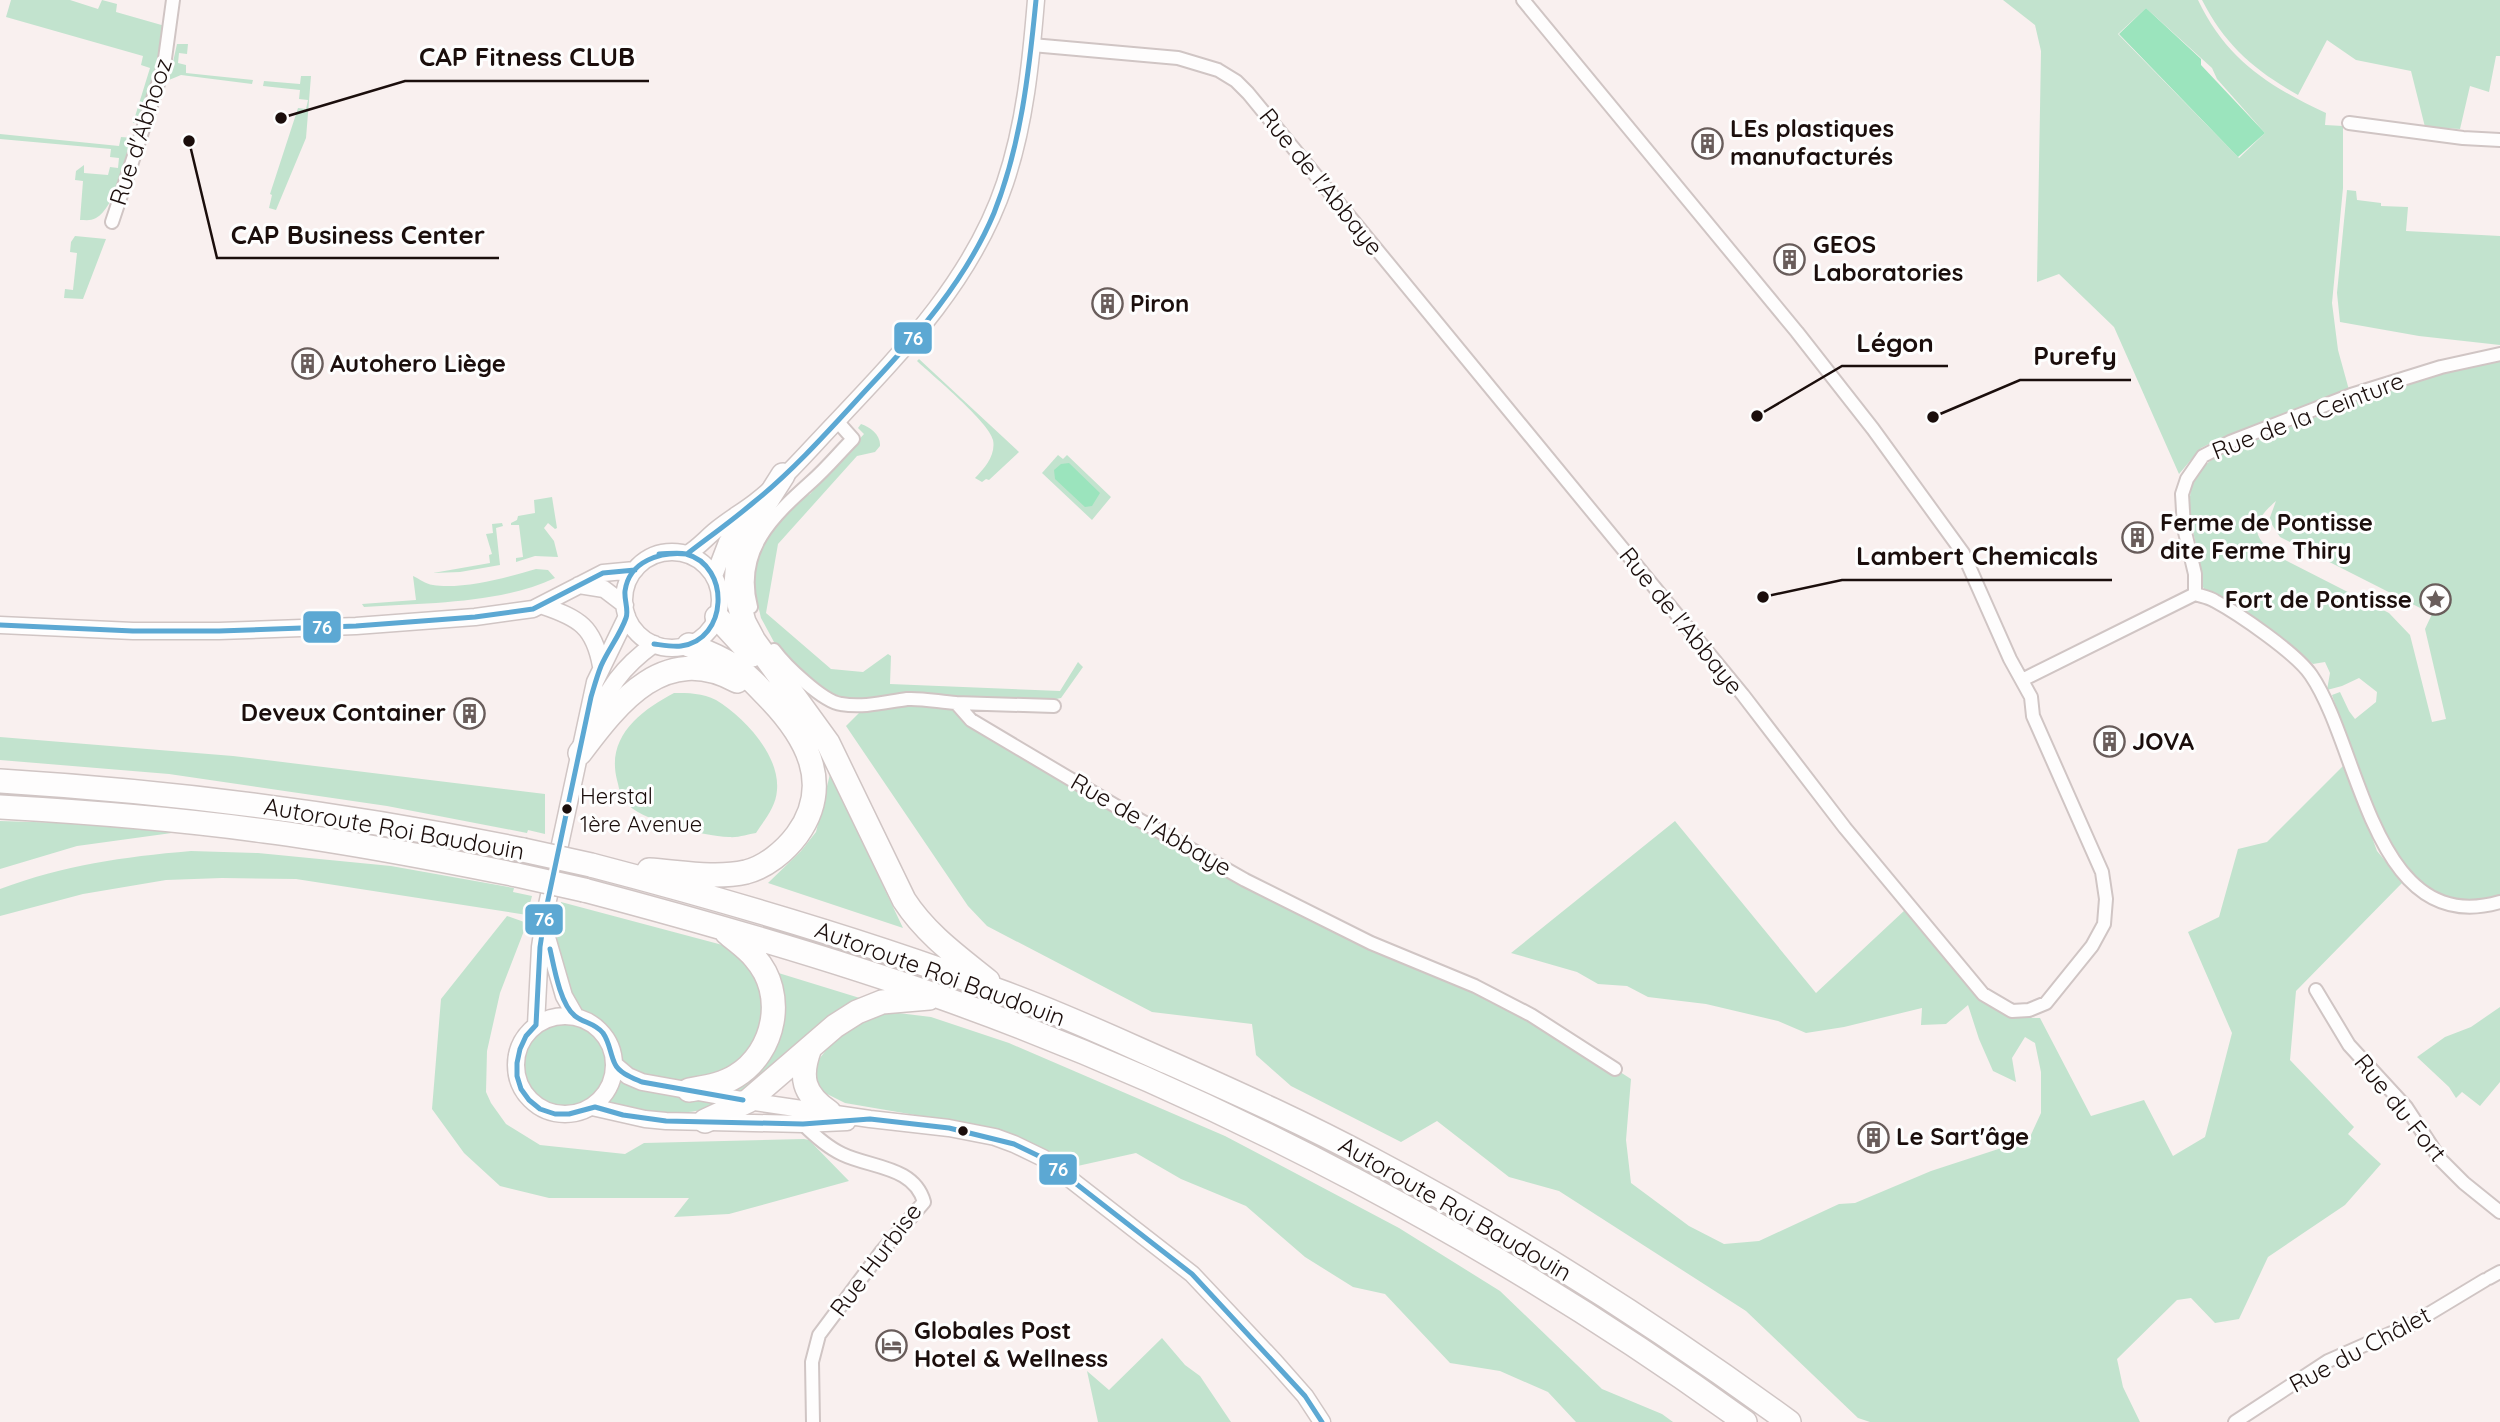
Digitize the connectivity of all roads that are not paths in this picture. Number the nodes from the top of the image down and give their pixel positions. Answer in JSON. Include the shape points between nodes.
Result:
{"nodes":[{"id":1,"x":173,"y":0,"type":"edge"},
{"id":2,"x":1036,"y":0,"type":"edge"},
{"id":3,"x":1523,"y":0,"type":"edge"},
{"id":4,"x":1032,"y":45,"type":"junction"},
{"id":5,"x":2349,"y":123,"type":"dead end"},
{"id":6,"x":2500,"y":140,"type":"edge"},
{"id":7,"x":112,"y":222,"type":"dead end"},
{"id":8,"x":2500,"y":354,"type":"edge"},
{"id":9,"x":837,"y":421,"type":"junction"},
{"id":10,"x":783,"y":475,"type":"junction"},
{"id":11,"x":756,"y":501,"type":"junction"},
{"id":12,"x":687,"y":554,"type":"junction"},
{"id":13,"x":635,"y":570,"type":"junction"},
{"id":14,"x":714,"y":576,"type":"junction"},
{"id":15,"x":579,"y":585,"type":"junction"},
{"id":16,"x":2195,"y":594,"type":"junction"},
{"id":17,"x":543,"y":606,"type":"junction"},
{"id":18,"x":626,"y":611,"type":"junction"},
{"id":19,"x":717,"y":617,"type":"junction"},
{"id":20,"x":0,"y":625,"type":"edge"},
{"id":21,"x":654,"y":644,"type":"junction"},
{"id":22,"x":689,"y":645,"type":"junction"},
{"id":23,"x":601,"y":666,"type":"junction"},
{"id":24,"x":2022,"y":680,"type":"junction"},
{"id":25,"x":787,"y":703,"type":"junction"},
{"id":26,"x":956,"y":703,"type":"junction"},
{"id":27,"x":1054,"y":706,"type":"dead end"},
{"id":28,"x":580,"y":753,"type":"junction"},
{"id":29,"x":0,"y":781,"type":"edge"},
{"id":30,"x":0,"y":807,"type":"edge"},
{"id":31,"x":591,"y":865,"type":"junction"},
{"id":32,"x":2500,"y":902,"type":"edge"},
{"id":33,"x":543,"y":923,"type":"junction"},
{"id":34,"x":719,"y":926,"type":"junction"},
{"id":35,"x":2316,"y":990,"type":"dead end"},
{"id":36,"x":1002,"y":991,"type":"junction"},
{"id":37,"x":944,"y":998,"type":"junction"},
{"id":38,"x":576,"y":1017,"type":"junction"},
{"id":39,"x":536,"y":1025,"type":"junction"},
{"id":40,"x":810,"y":1048,"type":"junction"},
{"id":41,"x":615,"y":1066,"type":"junction"},
{"id":42,"x":1615,"y":1069,"type":"dead end"},
{"id":43,"x":689,"y":1090,"type":"junction"},
{"id":44,"x":748,"y":1101,"type":"junction"},
{"id":45,"x":592,"y":1107,"type":"junction"},
{"id":46,"x":832,"y":1118,"type":"junction"},
{"id":47,"x":705,"y":1121,"type":"junction"},
{"id":48,"x":803,"y":1124,"type":"junction"},
{"id":49,"x":835,"y":1150,"type":"junction"},
{"id":50,"x":2500,"y":1212,"type":"edge"},
{"id":51,"x":2492,"y":1277,"type":"edge"},
{"id":52,"x":813,"y":1422,"type":"edge"},
{"id":53,"x":1322,"y":1422,"type":"edge"},
{"id":54,"x":1745,"y":1422,"type":"edge"},
{"id":55,"x":1789,"y":1422,"type":"edge"},
{"id":56,"x":2235,"y":1422,"type":"edge"}],
"edges":[{"from":1,"to":7,"type":"street","name":"Rue d'Abhooz","via":[[161,77]]},
{"from":2,"to":4,"type":"street"},
{"from":3,"to":24,"type":"street","name":"Rue de l'Abbaye","via":[[1873,429],[1963,553]]},
{"from":4,"to":9,"type":"street","via":[[1022,120],[1006,182],[981,240],[937,308]]},
{"from":4,"to":24,"type":"street","name":"Rue de l'Abbaye","via":[[1178,58],[1219,70],[1248,93],[1743,695],[1844,828],[1983,994],[2012,1012],[2046,1003],[2092,946],[2104,924],[2106,899],[2102,872],[2033,716],[2031,697]]},
{"from":5,"to":6,"type":"street"},
{"from":8,"to":16,"type":"street","name":"Rue de la Ceinture","via":[[2351,396],[2203,456],[2182,495]]},
{"from":9,"to":10,"type":"street"},
{"from":9,"to":26,"type":"street","via":[[853,439],[764,529],[750,558],[753,615],[781,659],[838,704],[866,706],[910,699]]},
{"from":10,"to":11,"type":"street"},
{"from":10,"to":25,"type":"highway","via":[[750,527],[738,559],[736,585],[744,622]]},
{"from":11,"to":12,"type":"street"},
{"from":11,"to":14,"type":"street","via":[[727,541]]},
{"from":12,"to":13,"type":"street","via":[[657,555]]},
{"from":12,"to":14,"type":"street"},
{"from":13,"to":15,"type":"street","via":[[606,572]]},
{"from":13,"to":18,"type":"street","via":[[625,593]]},
{"from":14,"to":19,"type":"street","via":[[720,596]]},
{"from":15,"to":17,"type":"street"},
{"from":15,"to":18,"type":"street","via":[[604,589]]},
{"from":16,"to":24,"type":"street"},
{"from":16,"to":32,"type":"street","via":[[2212,599],[2250,624],[2309,672],[2330,709],[2374,824],[2407,880],[2438,902],[2462,908]]},
{"from":17,"to":20,"type":"street","via":[[423,622],[246,630]]},
{"from":17,"to":23,"type":"street","via":[[583,624],[597,645]]},
{"from":18,"to":21,"type":"street","via":[[634,628]]},
{"from":18,"to":23,"type":"street"},
{"from":19,"to":22,"type":"street","via":[[706,634]]},
{"from":19,"to":25,"type":"highway","via":[[779,685]]},
{"from":21,"to":22,"type":"street"},
{"from":21,"to":28,"type":"street","via":[[613,682]]},
{"from":22,"to":25,"type":"highway","via":[[737,668]]},
{"from":23,"to":28,"type":"street"},
{"from":25,"to":28,"type":"highway","via":[[716,672],[669,673],[636,688],[621,701]]},
{"from":25,"to":31,"type":"highway","via":[[815,779],[804,822],[778,854],[748,872],[731,874]]},
{"from":25,"to":36,"type":"highway","via":[[828,743],[915,918]]},
{"from":26,"to":27,"type":"street"},
{"from":26,"to":42,"type":"street","name":"Rue de l'Abbaye","via":[[971,720],[1245,880],[1371,943],[1475,986]]},
{"from":28,"to":33,"type":"street"},
{"from":29,"to":31,"type":"highway","name":"Autoroute Roi Baudouin","bridge":true,"via":[[282,808],[449,835]]},
{"from":30,"to":34,"type":"highway","name":"Autoroute Roi Baudouin","bridge":true,"via":[[178,820],[346,843],[517,875]]},
{"from":31,"to":36,"type":"highway","name":"Autoroute Roi Baudouin","via":[[852,939]]},
{"from":33,"to":38,"type":"street","via":[[564,996]]},
{"from":33,"to":39,"type":"street"},
{"from":34,"to":37,"type":"highway","name":"Autoroute Roi Baudouin"},
{"from":34,"to":43,"type":"highway","via":[[757,960],[771,990],[774,1016],[765,1048],[746,1069],[722,1083]]},
{"from":35,"to":50,"type":"street","name":"Rue du Fort","via":[[2349,1045],[2406,1107],[2440,1159]]},
{"from":36,"to":55,"type":"highway","name":"Autoroute Roi Baudouin","via":[[1255,1101],[1370,1158],[1510,1236],[1629,1311]]},
{"from":37,"to":40,"type":"highway","via":[[869,1006],[844,1019]]},
{"from":37,"to":54,"type":"highway","name":"Autoroute Roi Baudouin","via":[[1104,1061],[1360,1183],[1499,1260]]},
{"from":38,"to":39,"type":"street","via":[[548,1018]]},
{"from":38,"to":41,"type":"street","via":[[589,1021],[608,1040]]},
{"from":39,"to":45,"type":"street","via":[[523,1039],[516,1057],[524,1093],[555,1114],[575,1114]]},
{"from":40,"to":44,"type":"highway"},
{"from":40,"to":46,"type":"highway","via":[[803,1069],[806,1086]]},
{"from":41,"to":43,"type":"street","via":[[634,1080]]},
{"from":41,"to":45,"type":"street","via":[[609,1089]]},
{"from":43,"to":44,"type":"street"},
{"from":44,"to":46,"type":"street"},
{"from":44,"to":47,"type":"highway"},
{"from":45,"to":47,"type":"street","via":[[645,1119]]},
{"from":46,"to":48,"type":"street"},
{"from":46,"to":49,"type":"street"},
{"from":46,"to":53,"type":"street","via":[[949,1128],[995,1137],[1043,1158],[1200,1282],[1304,1395]]},
{"from":47,"to":48,"type":"street"},
{"from":48,"to":49,"type":"street","name":"Rue Hurbise"},
{"from":49,"to":52,"type":"street","name":"Rue Hurbise","via":[[898,1172],[913,1182],[924,1202],[819,1335],[812,1362]]},
{"from":51,"to":56,"type":"street","name":"Rue du Châlet","via":[[2412,1324],[2328,1361]]}]}
